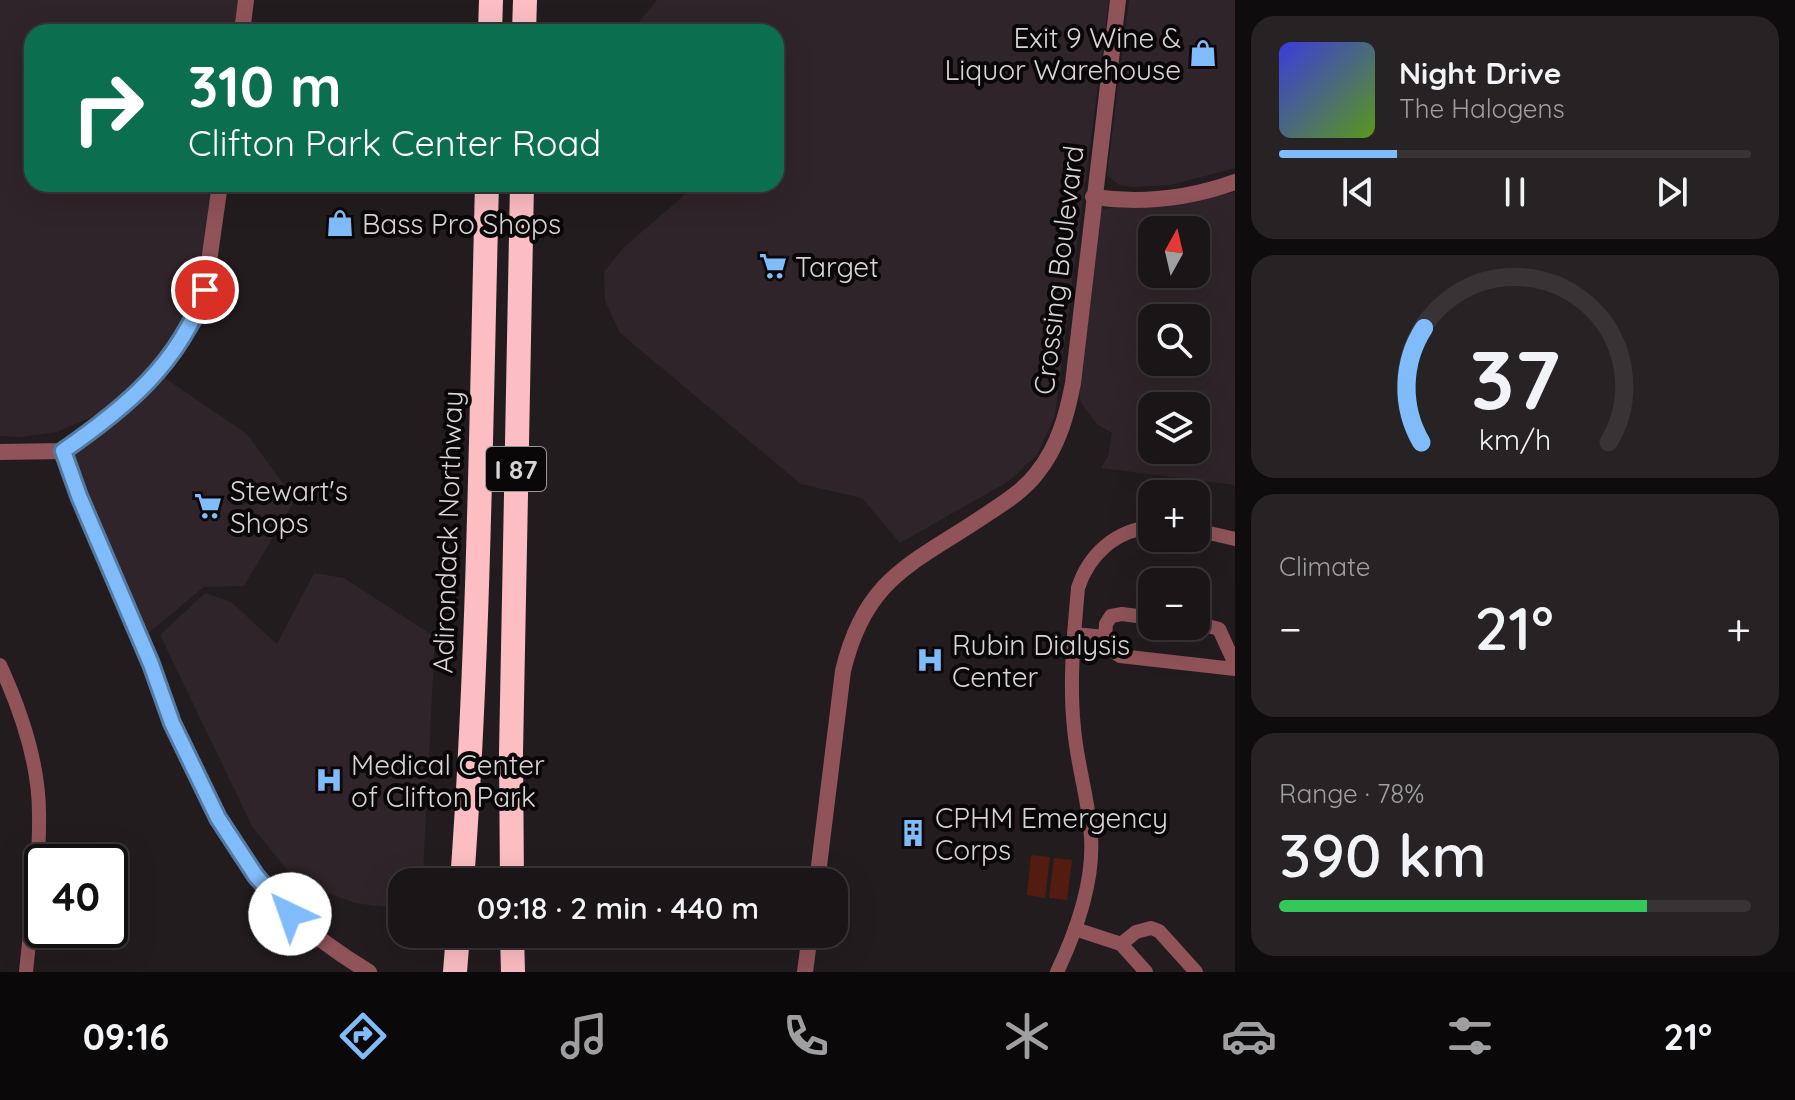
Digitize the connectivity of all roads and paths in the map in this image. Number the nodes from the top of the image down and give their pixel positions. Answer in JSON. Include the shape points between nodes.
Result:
{"nodes":[{"id":1,"x":246,"y":0,"type":"edge"},
{"id":2,"x":491,"y":0,"type":"edge"},
{"id":3,"x":525,"y":0,"type":"edge"},
{"id":4,"x":1118,"y":0,"type":"edge"},
{"id":5,"x":243,"y":24,"type":"edge"},
{"id":6,"x":490,"y":24,"type":"edge"},
{"id":7,"x":524,"y":24,"type":"edge"},
{"id":8,"x":1235,"y":182,"type":"edge"},
{"id":9,"x":219,"y":192,"type":"edge"},
{"id":10,"x":487,"y":192,"type":"edge"},
{"id":11,"x":522,"y":192,"type":"edge"},
{"id":12,"x":1093,"y":197,"type":"junction"},
{"id":13,"x":63,"y":451,"type":"junction"},
{"id":14,"x":0,"y":452,"type":"edge"},
{"id":15,"x":1138,"y":531,"type":"edge"},
{"id":16,"x":1210,"y":533,"type":"edge"},
{"id":17,"x":1235,"y":539,"type":"edge"},
{"id":18,"x":1138,"y":616,"type":"edge"},
{"id":19,"x":1210,"y":627,"type":"edge"},
{"id":20,"x":1074,"y":634,"type":"junction"},
{"id":21,"x":1105,"y":637,"type":"junction"},
{"id":22,"x":0,"y":665,"type":"edge"},
{"id":23,"x":1235,"y":667,"type":"edge"},
{"id":24,"x":463,"y":868,"type":"edge"},
{"id":25,"x":512,"y":868,"type":"edge"},
{"id":26,"x":819,"y":868,"type":"edge"},
{"id":27,"x":1075,"y":929,"type":"junction"},
{"id":28,"x":1121,"y":944,"type":"junction"},
{"id":29,"x":457,"y":948,"type":"edge"},
{"id":30,"x":512,"y":948,"type":"edge"},
{"id":31,"x":808,"y":948,"type":"edge"},
{"id":32,"x":26,"y":972,"type":"edge"},
{"id":33,"x":369,"y":972,"type":"edge"},
{"id":34,"x":455,"y":972,"type":"edge"},
{"id":35,"x":513,"y":972,"type":"edge"},
{"id":36,"x":805,"y":972,"type":"edge"},
{"id":37,"x":1057,"y":972,"type":"edge"},
{"id":38,"x":1146,"y":972,"type":"edge"},
{"id":39,"x":1196,"y":972,"type":"edge"}],
"edges":[{"from":1,"to":5,"type":"street"},
{"from":2,"to":6,"type":"highway"},
{"from":3,"to":7,"type":"highway"},
{"from":4,"to":12,"type":"street","name":"Crossing Boulevard"},
{"from":8,"to":12,"type":"street","via":[[1173,199]]},
{"from":9,"to":13,"type":"street","via":[[205,290],[195,320],[154,376]]},
{"from":10,"to":24,"type":"highway","name":"Adirondack Northway","number":"I 87"},
{"from":11,"to":25,"type":"highway","number":"I 87"},
{"from":12,"to":26,"type":"street","name":"Crossing Boulevard","via":[[1065,421],[1037,474],[1013,496],[898,572],[865,610],[843,671]]},
{"from":13,"to":14,"type":"street"},
{"from":13,"to":33,"type":"street","via":[[172,723],[218,818],[256,876],[290,914]]},
{"from":15,"to":20,"type":"street","via":[[1117,537],[1096,552],[1083,572]]},
{"from":16,"to":17,"type":"street"},
{"from":18,"to":21,"type":"street","via":[[1111,616]]},
{"from":19,"to":23,"type":"street","via":[[1219,629]]},
{"from":20,"to":21,"type":"street"},
{"from":20,"to":27,"type":"street","via":[[1074,730],[1092,840]]},
{"from":21,"to":23,"type":"street","via":[[1107,647],[1120,656]]},
{"from":22,"to":32,"type":"street","via":[[16,699],[38,796]]},
{"from":27,"to":28,"type":"street"},
{"from":27,"to":37,"type":"street"},
{"from":28,"to":38,"type":"street"},
{"from":28,"to":39,"type":"street","via":[[1151,928]]},
{"from":29,"to":34,"type":"highway"},
{"from":30,"to":35,"type":"highway"},
{"from":31,"to":36,"type":"street"}]}
